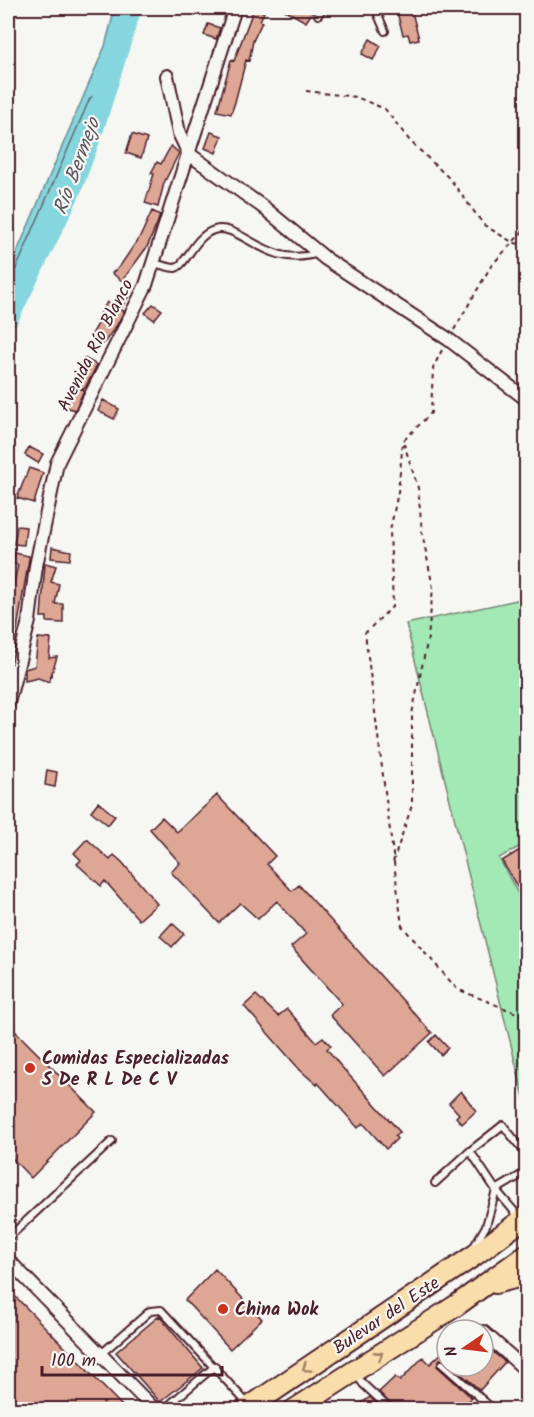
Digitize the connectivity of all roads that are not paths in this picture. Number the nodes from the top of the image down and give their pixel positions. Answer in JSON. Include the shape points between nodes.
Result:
{"nodes":[{"id":1,"x":235,"y":8,"type":"edge"},
{"id":2,"x":323,"y":8,"type":"edge"},
{"id":3,"x":375,"y":8,"type":"edge"},
{"id":4,"x":318,"y":15,"type":"dead end"},
{"id":5,"x":386,"y":31,"type":"dead end"},
{"id":6,"x":167,"y":76,"type":"dead end"},
{"id":7,"x":189,"y":154,"type":"junction"},
{"id":8,"x":318,"y":253,"type":"junction"},
{"id":9,"x":152,"y":263,"type":"junction"},
{"id":10,"x":526,"y":399,"type":"edge"},
{"id":11,"x":8,"y":703,"type":"edge"},
{"id":12,"x":112,"y":1141,"type":"dead end"},
{"id":13,"x":470,"y":1151,"type":"junction"},
{"id":14,"x":526,"y":1154,"type":"edge"},
{"id":15,"x":526,"y":1172,"type":"edge"},
{"id":16,"x":435,"y":1184,"type":"dead end"},
{"id":17,"x":496,"y":1190,"type":"junction"},
{"id":18,"x":524,"y":1219,"type":"edge"},
{"id":19,"x":8,"y":1238,"type":"edge"},
{"id":20,"x":526,"y":1255,"type":"edge"},
{"id":21,"x":8,"y":1260,"type":"edge"},
{"id":22,"x":466,"y":1262,"type":"junction"},
{"id":23,"x":526,"y":1275,"type":"edge"},
{"id":24,"x":484,"y":1286,"type":"junction"},
{"id":25,"x":495,"y":1342,"type":"edge"},
{"id":26,"x":101,"y":1354,"type":"junction"},
{"id":27,"x":214,"y":1366,"type":"junction"},
{"id":28,"x":526,"y":1370,"type":"edge"},
{"id":29,"x":354,"y":1371,"type":"junction"},
{"id":30,"x":458,"y":1378,"type":"edge"},
{"id":31,"x":8,"y":1398,"type":"edge"},
{"id":32,"x":247,"y":1408,"type":"edge"},
{"id":33,"x":296,"y":1409,"type":"edge"},
{"id":34,"x":18,"y":1410,"type":"edge"},
{"id":35,"x":155,"y":1410,"type":"edge"},
{"id":36,"x":163,"y":1410,"type":"edge"},
{"id":37,"x":391,"y":1410,"type":"edge"},
{"id":38,"x":494,"y":1410,"type":"edge"}],
"edges":[{"from":1,"to":7,"type":"street","name":"Avenida Río Blanco"},
{"from":2,"to":4,"type":"lane"},
{"from":3,"to":5,"type":"lane"},
{"from":6,"to":7,"type":"street","via":[[179,133]]},
{"from":7,"to":8,"type":"street","via":[[263,207]]},
{"from":7,"to":9,"type":"street","name":"Avenida Río Blanco"},
{"from":8,"to":9,"type":"lane","via":[[291,258],[258,248],[226,229],[202,237],[175,268]]},
{"from":8,"to":10,"type":"street","via":[[448,339]]},
{"from":9,"to":11,"type":"street","name":"Avenida Río Blanco","via":[[146,285],[57,463],[29,621]]},
{"from":12,"to":19,"type":"lane"},
{"from":13,"to":14,"type":"lane","via":[[503,1125]]},
{"from":13,"to":16,"type":"lane"},
{"from":13,"to":17,"type":"lane"},
{"from":15,"to":17,"type":"lane"},
{"from":17,"to":18,"type":"lane"},
{"from":17,"to":22,"type":"lane","via":[[486,1226]]},
{"from":18,"to":22,"type":"highway","name":"Bulevar del Este"},
{"from":20,"to":24,"type":"highway","name":"Bulevar del Este"},
{"from":21,"to":26,"type":"street"},
{"from":22,"to":32,"type":"highway","name":"Bulevar del Este","one_way":true},
{"from":23,"to":24,"type":"highway"},
{"from":29,"to":24,"type":"highway","name":"Bulevar del Este","one_way":true},
{"from":25,"to":28,"type":"street"},
{"from":26,"to":27,"type":"lane","via":[[150,1311],[161,1310]]},
{"from":26,"to":35,"type":"street"},
{"from":27,"to":32,"type":"lane"},
{"from":27,"to":36,"type":"lane"},
{"from":29,"to":33,"type":"highway","name":"Bulevar del Este"},
{"from":29,"to":37,"type":"lane"},
{"from":30,"to":38,"type":"lane"},
{"from":31,"to":34,"type":"lane"}]}
